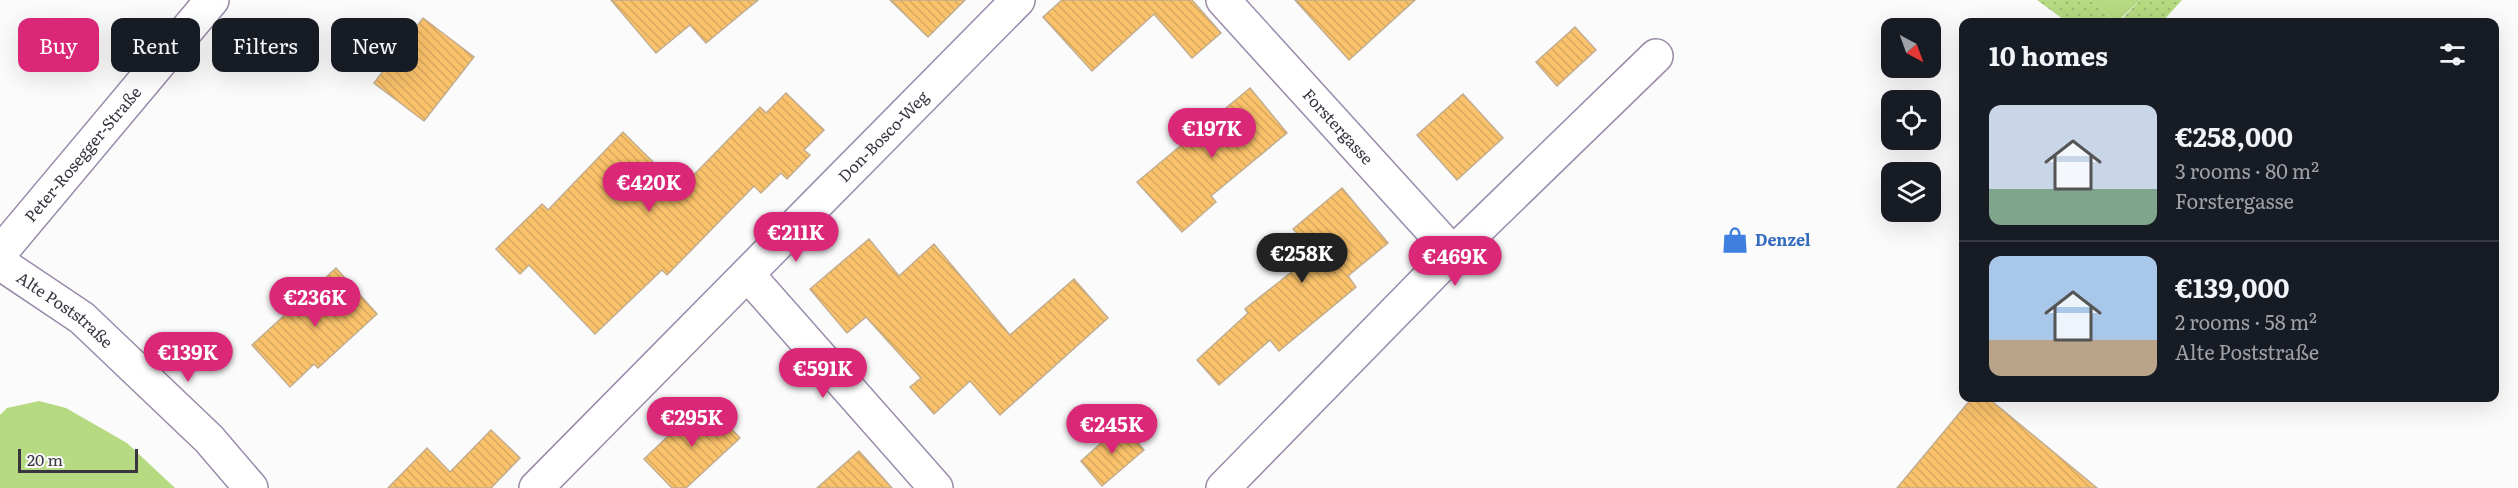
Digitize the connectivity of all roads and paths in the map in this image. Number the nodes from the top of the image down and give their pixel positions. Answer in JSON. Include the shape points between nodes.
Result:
{"nodes":[{"id":1,"x":212,"y":0,"type":"edge"},
{"id":2,"x":1018,"y":0,"type":"edge"},
{"id":3,"x":1223,"y":0,"type":"edge"},
{"id":4,"x":1656,"y":56,"type":"dead end"},
{"id":5,"x":0,"y":253,"type":"edge"},
{"id":6,"x":1453,"y":253,"type":"junction"},
{"id":7,"x":0,"y":263,"type":"edge"},
{"id":8,"x":748,"y":275,"type":"junction"},
{"id":9,"x":251,"y":488,"type":"edge"},
{"id":10,"x":536,"y":488,"type":"edge"},
{"id":11,"x":936,"y":488,"type":"edge"},
{"id":12,"x":1223,"y":488,"type":"edge"}],
"edges":[{"from":1,"to":5,"type":"street","name":"Peter-Rosegger-Straße"},
{"from":2,"to":8,"type":"street","name":"Don-Bosco-Weg"},
{"from":3,"to":6,"type":"street","name":"Forstergasse"},
{"from":4,"to":6,"type":"street"},
{"from":6,"to":12,"type":"street"},
{"from":7,"to":9,"type":"street","name":"Alte Poststraße","via":[[82,318],[209,439]]},
{"from":8,"to":10,"type":"street","name":"Don-Bosco-Weg"},
{"from":8,"to":11,"type":"street"}]}
